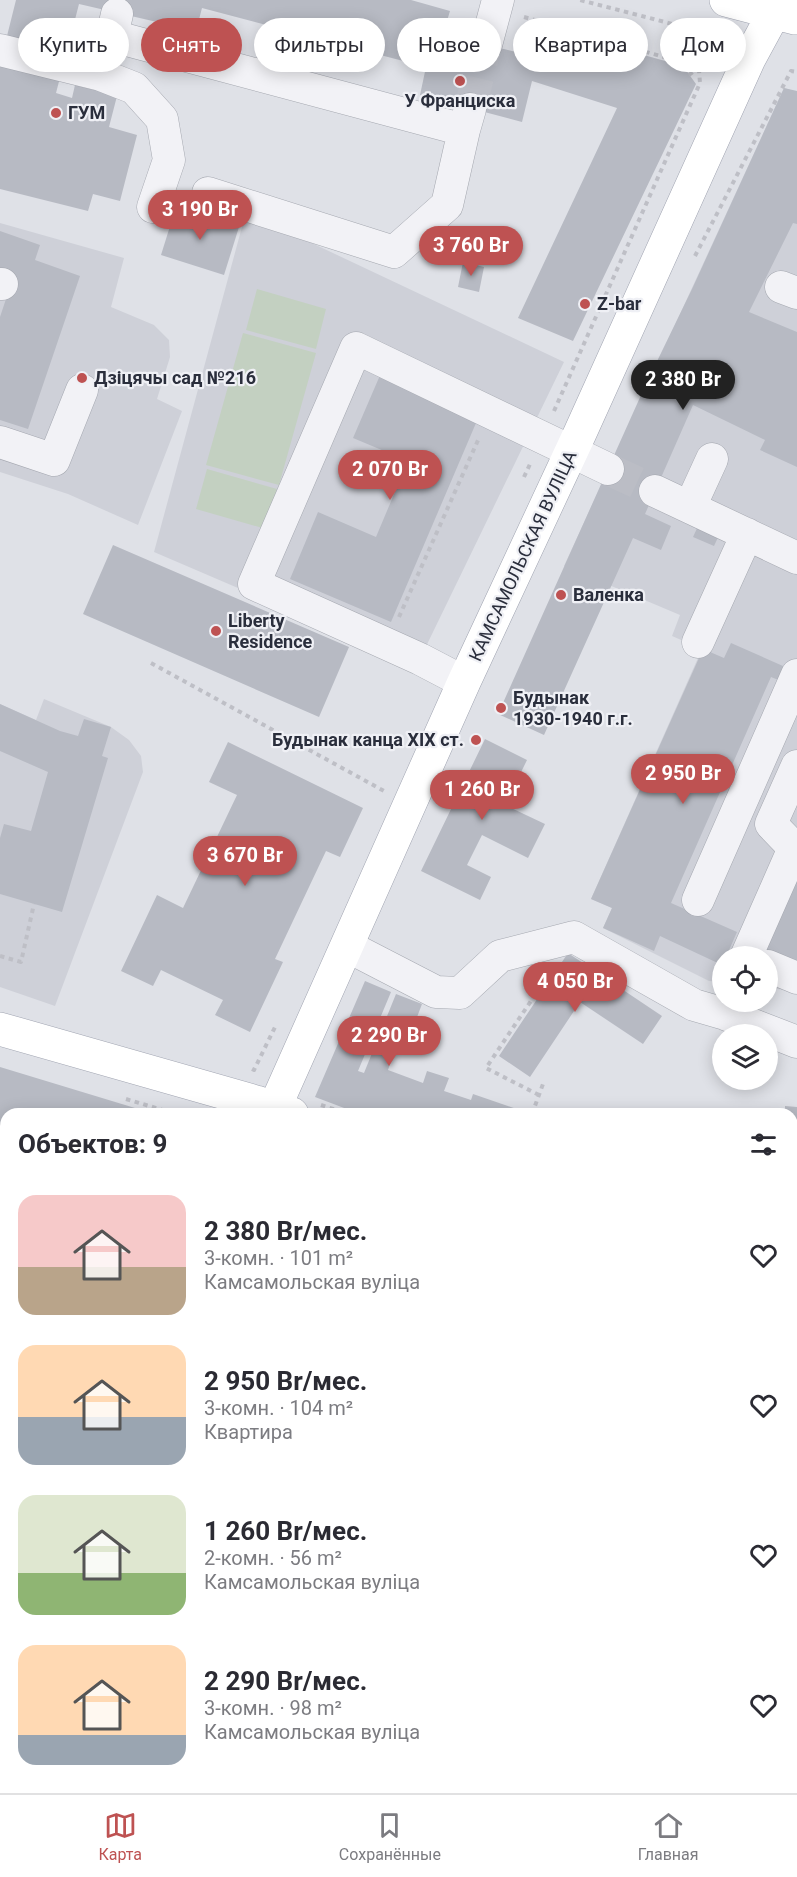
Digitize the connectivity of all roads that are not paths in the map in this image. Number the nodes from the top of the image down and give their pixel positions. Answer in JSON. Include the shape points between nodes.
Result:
{"nodes":[{"id":1,"x":726,"y":0,"type":"edge"},
{"id":2,"x":784,"y":11,"type":"edge"},
{"id":3,"x":117,"y":14,"type":"dead end"},
{"id":4,"x":0,"y":50,"type":"edge"},
{"id":5,"x":208,"y":193,"type":"dead end"},
{"id":6,"x":153,"y":207,"type":"dead end"},
{"id":7,"x":82,"y":390,"type":"dead end"},
{"id":8,"x":0,"y":442,"type":"edge"},
{"id":9,"x":571,"y":452,"type":"junction"},
{"id":10,"x":712,"y":459,"type":"dead end"},
{"id":11,"x":608,"y":469,"type":"tunnel mouth"},
{"id":12,"x":655,"y":491,"type":"tunnel mouth"},
{"id":13,"x":690,"y":507,"type":"junction"},
{"id":14,"x":747,"y":534,"type":"junction"},
{"id":15,"x":797,"y":558,"type":"edge"},
{"id":16,"x":698,"y":642,"type":"dead end"},
{"id":17,"x":797,"y":675,"type":"edge"},
{"id":18,"x":464,"y":682,"type":"junction"},
{"id":19,"x":797,"y":766,"type":"edge"},
{"id":20,"x":698,"y":900,"type":"dead end"},
{"id":21,"x":347,"y":946,"type":"junction"},
{"id":22,"x":751,"y":946,"type":"edge"},
{"id":23,"x":778,"y":970,"type":"edge"},
{"id":24,"x":797,"y":978,"type":"edge"},
{"id":25,"x":0,"y":1029,"type":"edge"},
{"id":26,"x":797,"y":1042,"type":"edge"},
{"id":27,"x":264,"y":1108,"type":"edge"},
{"id":28,"x":283,"y":1108,"type":"edge"}],
"edges":[{"from":1,"to":2,"type":"main road"},
{"from":2,"to":9,"type":"main road","name":"КАМСАМОЛЬСКАЯ ВУЛІЦА","via":[[749,59]]},
{"from":3,"to":5,"type":"street","via":[[112,36],[467,120],[447,205],[394,252]]},
{"from":4,"to":6,"type":"street","via":[[101,75],[134,88],[162,119],[169,160]]},
{"from":7,"to":8,"type":"street","via":[[54,460]]},
{"from":9,"to":11,"type":"street"},
{"from":9,"to":18,"type":"main road","name":"КАМСАМОЛЬСКАЯ ВУЛІЦА"},
{"from":9,"to":18,"type":"street","via":[[356,348],[254,584]]},
{"from":10,"to":13,"type":"street"},
{"from":12,"to":13,"type":"street"},
{"from":13,"to":14,"type":"street"},
{"from":14,"to":15,"type":"street"},
{"from":14,"to":16,"type":"street"},
{"from":17,"to":20,"type":"street"},
{"from":18,"to":21,"type":"main road","name":"КАМСАМОЛЬСКАЯ ВУЛІЦА"},
{"from":19,"to":22,"type":"street","via":[[771,824],[794,848]]},
{"from":21,"to":26,"type":"street","via":[[436,992],[460,993],[500,956],[574,938],[694,1005]]},
{"from":21,"to":28,"type":"main road","name":"КАМСАМОЛЬСКАЯ ВУЛІЦА"},
{"from":23,"to":24,"type":"street"},
{"from":25,"to":27,"type":"main road"}]}
